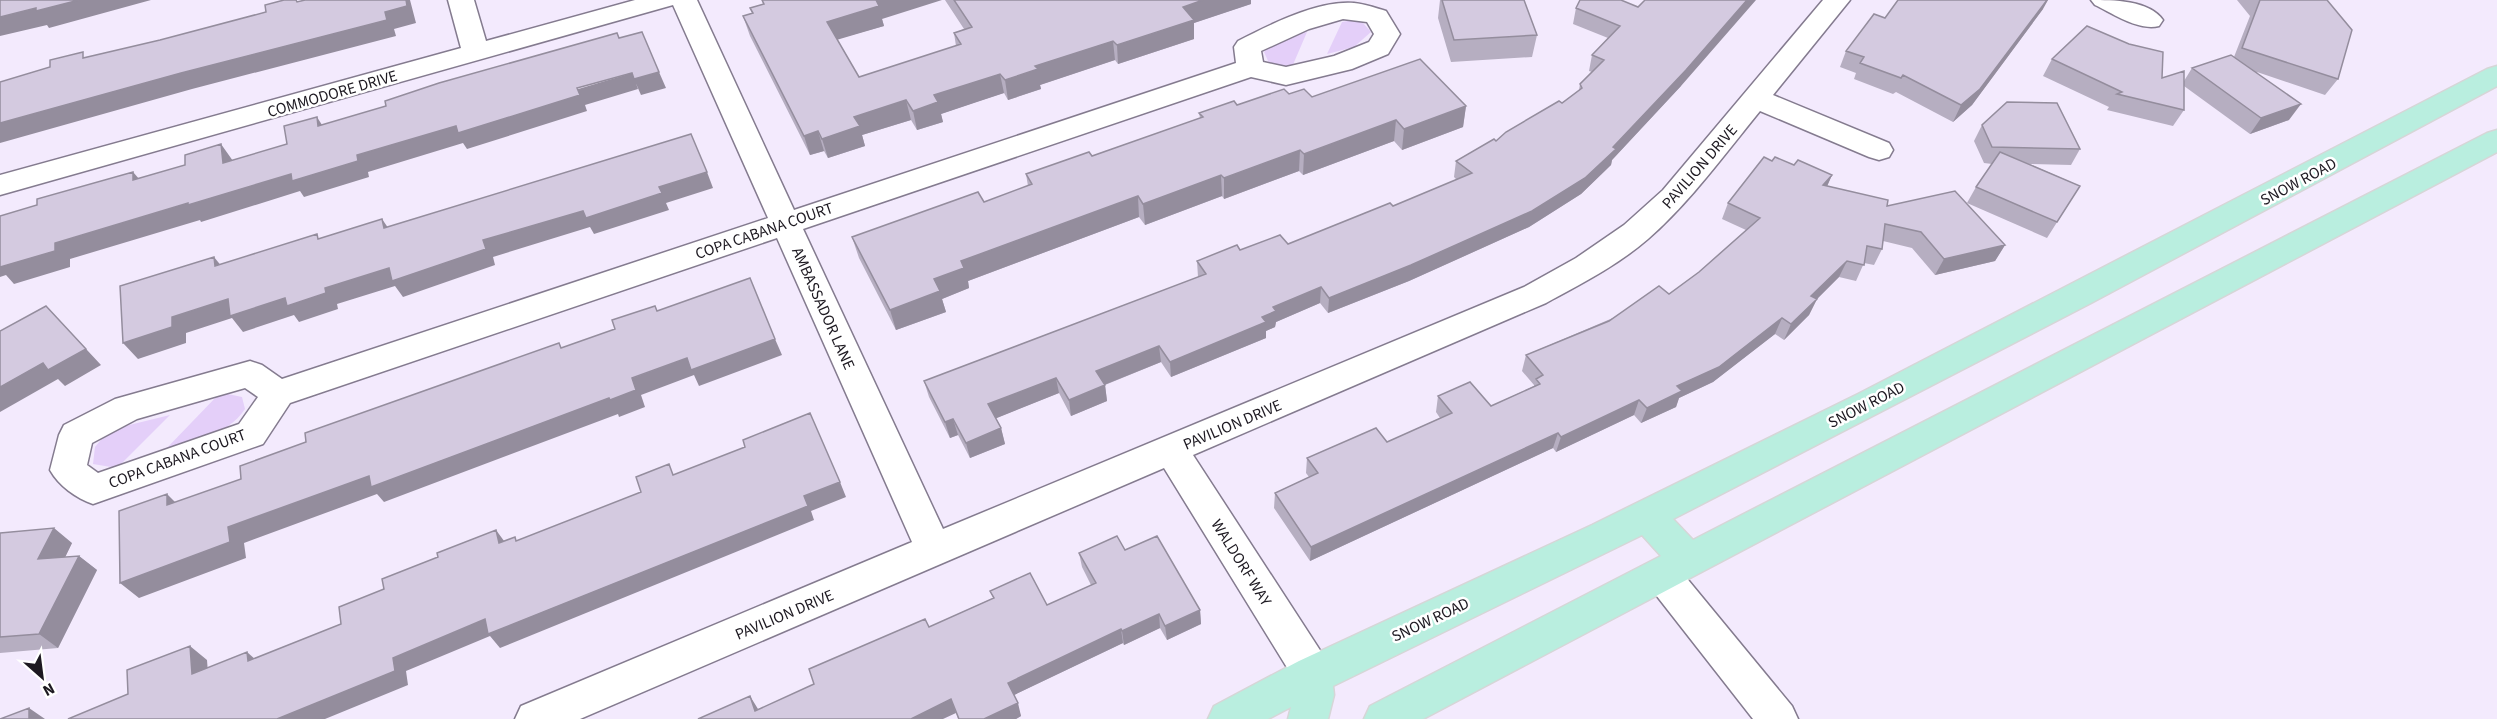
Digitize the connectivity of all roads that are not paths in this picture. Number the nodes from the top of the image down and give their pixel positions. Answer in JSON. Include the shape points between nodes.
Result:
{"nodes":[{"id":1,"x":461,"y":0,"type":"edge"},
{"id":2,"x":663,"y":0,"type":"edge"},
{"id":3,"x":684,"y":0,"type":"edge"},
{"id":4,"x":1837,"y":0,"type":"edge"},
{"id":5,"x":2104,"y":0,"type":"edge"},
{"id":6,"x":2150,"y":20,"type":"dead end"},
{"id":7,"x":476,"y":52,"type":"junction"},
{"id":8,"x":1250,"y":68,"type":"dead end"},
{"id":9,"x":2497,"y":75,"type":"edge"},
{"id":10,"x":1757,"y":99,"type":"junction"},
{"id":11,"x":2497,"y":140,"type":"edge"},
{"id":12,"x":1879,"y":150,"type":"dead end"},
{"id":13,"x":0,"y":185,"type":"edge"},
{"id":14,"x":786,"y":223,"type":"junction"},
{"id":15,"x":278,"y":394,"type":"junction"},
{"id":16,"x":1171,"y":450,"type":"junction"},
{"id":17,"x":1647,"y":516,"type":"junction"},
{"id":18,"x":934,"y":550,"type":"junction"},
{"id":19,"x":1675,"y":568,"type":"junction"},
{"id":20,"x":1313,"y":675,"type":"junction"},
{"id":21,"x":535,"y":719,"type":"edge"},
{"id":22,"x":1228,"y":719,"type":"edge"},
{"id":23,"x":1308,"y":719,"type":"edge"},
{"id":24,"x":1384,"y":719,"type":"edge"},
{"id":25,"x":1778,"y":719,"type":"edge"}],
"edges":[{"from":1,"to":7,"type":"street"},
{"from":2,"to":7,"type":"street","name":"COMMODORE DRIVE"},
{"from":3,"to":14,"type":"street","name":"AMBASSADOR LANE"},
{"from":4,"to":10,"type":"street","name":"PAVILION DRIVE"},
{"from":5,"to":6,"type":"street"},
{"from":7,"to":13,"type":"street","name":"COMMODORE DRIVE"},
{"from":8,"to":14,"type":"street","name":"COPA CABANA COURT"},
{"from":9,"to":17,"type":"main road","name":"SNOW ROAD","via":[[2160,255]]},
{"from":10,"to":12,"type":"street"},
{"from":10,"to":16,"type":"street","name":"PAVILION DRIVE","via":[[1674,197],[1635,233],[1587,266],[1535,295]]},
{"from":11,"to":19,"type":"main road"},
{"from":14,"to":15,"type":"street","name":"COPA CABANA COURT"},
{"from":14,"to":18,"type":"street","name":"AMBASSADOR LANE"},
{"from":15,"to":15,"type":"street","name":"COPA CABANA COURT","via":[[250,374],[127,408],[76,435],[68,470],[93,489],[192,456],[251,434]]},
{"from":16,"to":18,"type":"street","name":"PAVILION DRIVE"},
{"from":16,"to":20,"type":"street","name":"WALDORF WAY"},
{"from":17,"to":19,"type":"main road"},
{"from":17,"to":20,"type":"main road","name":"SNOW ROAD"},
{"from":18,"to":21,"type":"street","name":"PAVILION DRIVE"},
{"from":19,"to":24,"type":"main road"},
{"from":19,"to":25,"type":"street"},
{"from":20,"to":22,"type":"main road","name":"SNOW ROAD"},
{"from":20,"to":23,"type":"main road","via":[[1314,695]]}]}
